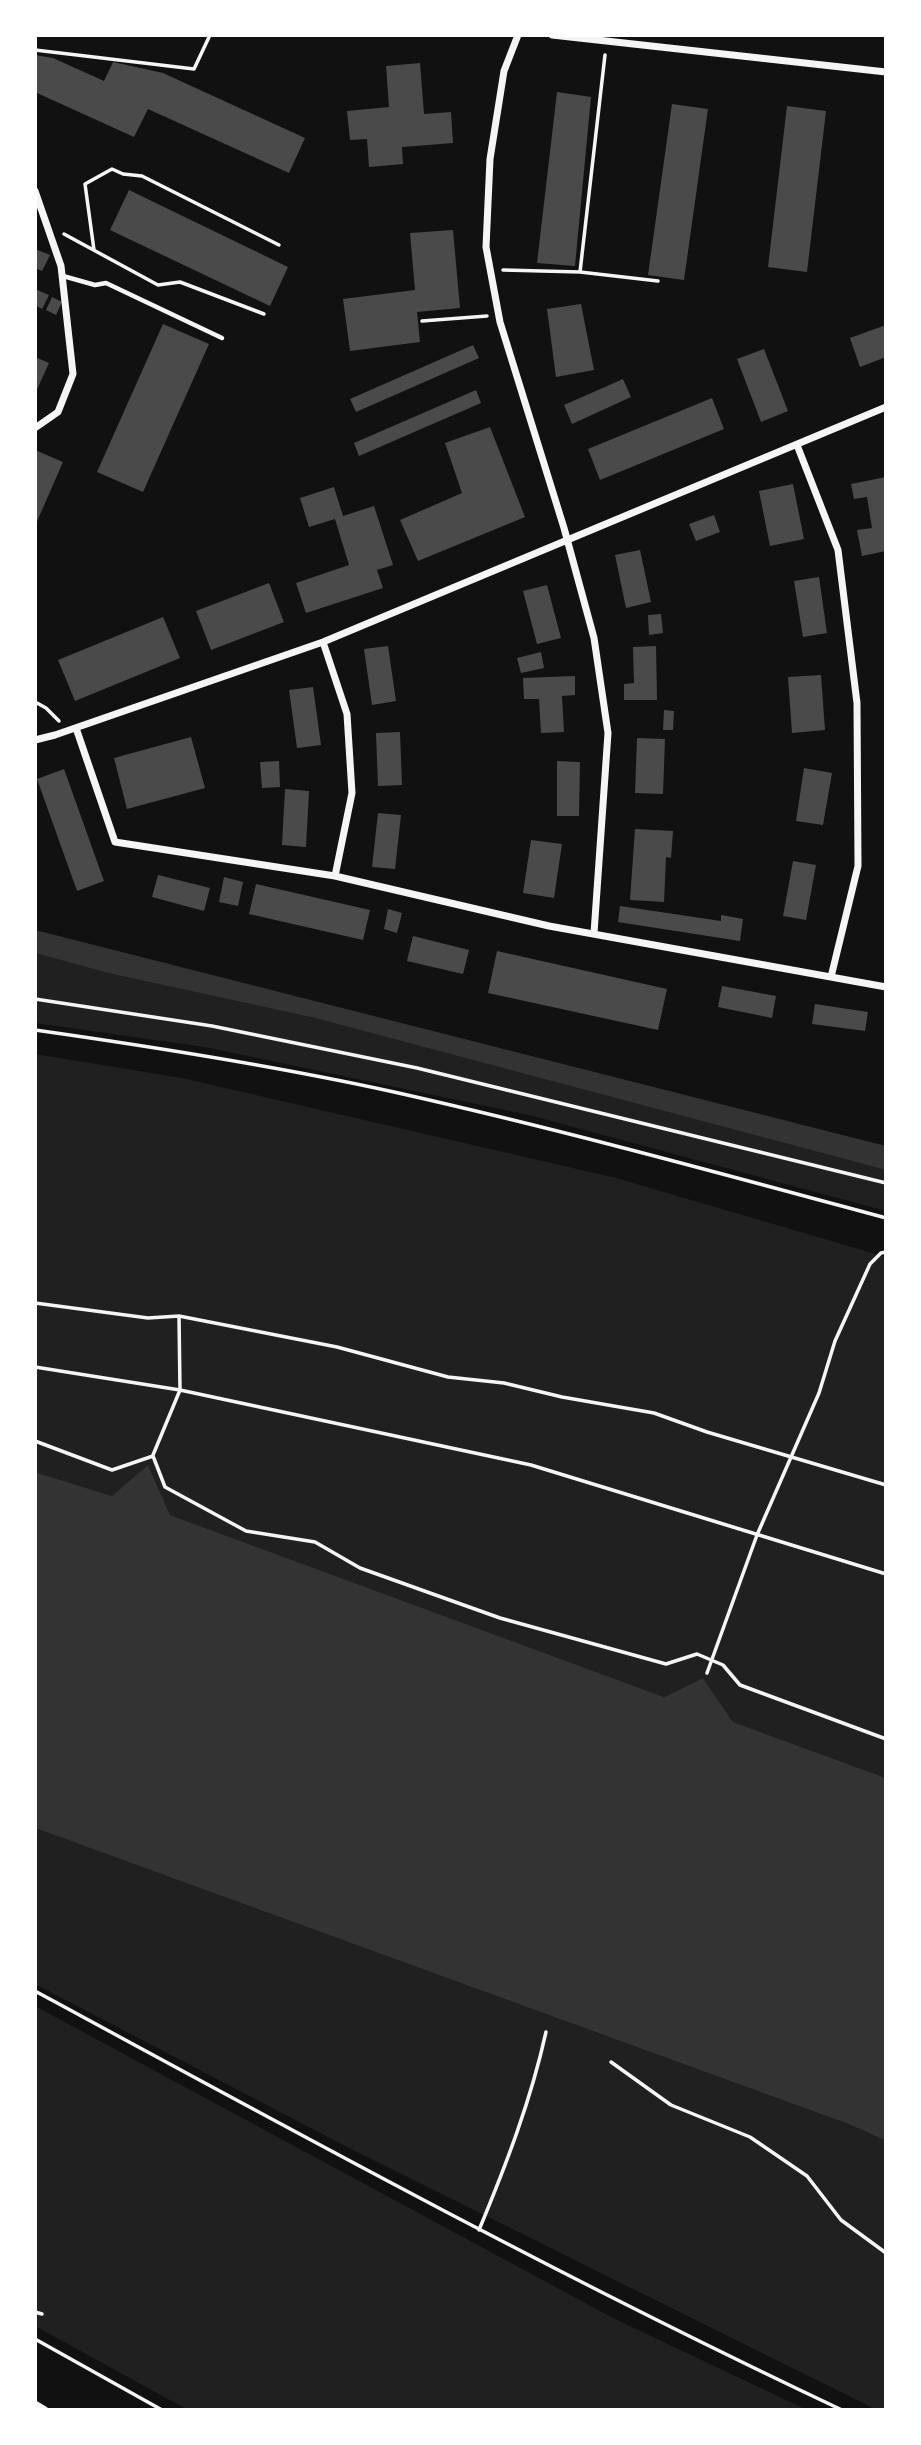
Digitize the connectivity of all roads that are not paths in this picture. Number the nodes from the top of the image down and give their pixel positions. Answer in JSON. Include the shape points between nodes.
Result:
{"nodes":[{"id":1,"x":518,"y":35,"type":"edge"},
{"id":2,"x":552,"y":35,"type":"edge"},
{"id":3,"x":886,"y":72,"type":"edge"},
{"id":4,"x":35,"y":191,"type":"edge"},
{"id":5,"x":62,"y":276,"type":"junction"},
{"id":6,"x":222,"y":338,"type":"dead end"},
{"id":7,"x":886,"y":407,"type":"edge"},
{"id":8,"x":35,"y":428,"type":"edge"},
{"id":9,"x":797,"y":445,"type":"junction"},
{"id":10,"x":567,"y":541,"type":"junction"},
{"id":11,"x":323,"y":642,"type":"junction"},
{"id":12,"x":72,"y":729,"type":"junction"},
{"id":13,"x":35,"y":740,"type":"edge"},
{"id":14,"x":335,"y":876,"type":"junction"},
{"id":15,"x":594,"y":933,"type":"junction"},
{"id":16,"x":831,"y":976,"type":"junction"},
{"id":17,"x":886,"y":987,"type":"edge"},
{"id":18,"x":35,"y":2404,"type":"edge"},
{"id":19,"x":45,"y":2410,"type":"edge"}],
"edges":[{"from":1,"to":10,"type":"street","via":[[504,71],[491,159],[486,247],[499,316]]},
{"from":2,"to":3,"type":"street"},
{"from":4,"to":5,"type":"street"},
{"from":5,"to":6,"type":"lane","via":[[95,285],[106,283]]},
{"from":5,"to":8,"type":"street","via":[[73,374],[58,412]]},
{"from":7,"to":9,"type":"street"},
{"from":9,"to":10,"type":"street"},
{"from":9,"to":16,"type":"street","via":[[838,550],[857,703],[858,866]]},
{"from":10,"to":11,"type":"street"},
{"from":10,"to":15,"type":"street","via":[[594,638],[608,733]]},
{"from":11,"to":12,"type":"street"},
{"from":11,"to":14,"type":"street","via":[[347,714],[352,793]]},
{"from":12,"to":13,"type":"street"},
{"from":12,"to":14,"type":"street","via":[[115,842]]},
{"from":14,"to":15,"type":"street"},
{"from":15,"to":16,"type":"street"},
{"from":16,"to":17,"type":"street"},
{"from":18,"to":19,"type":"street"}]}
